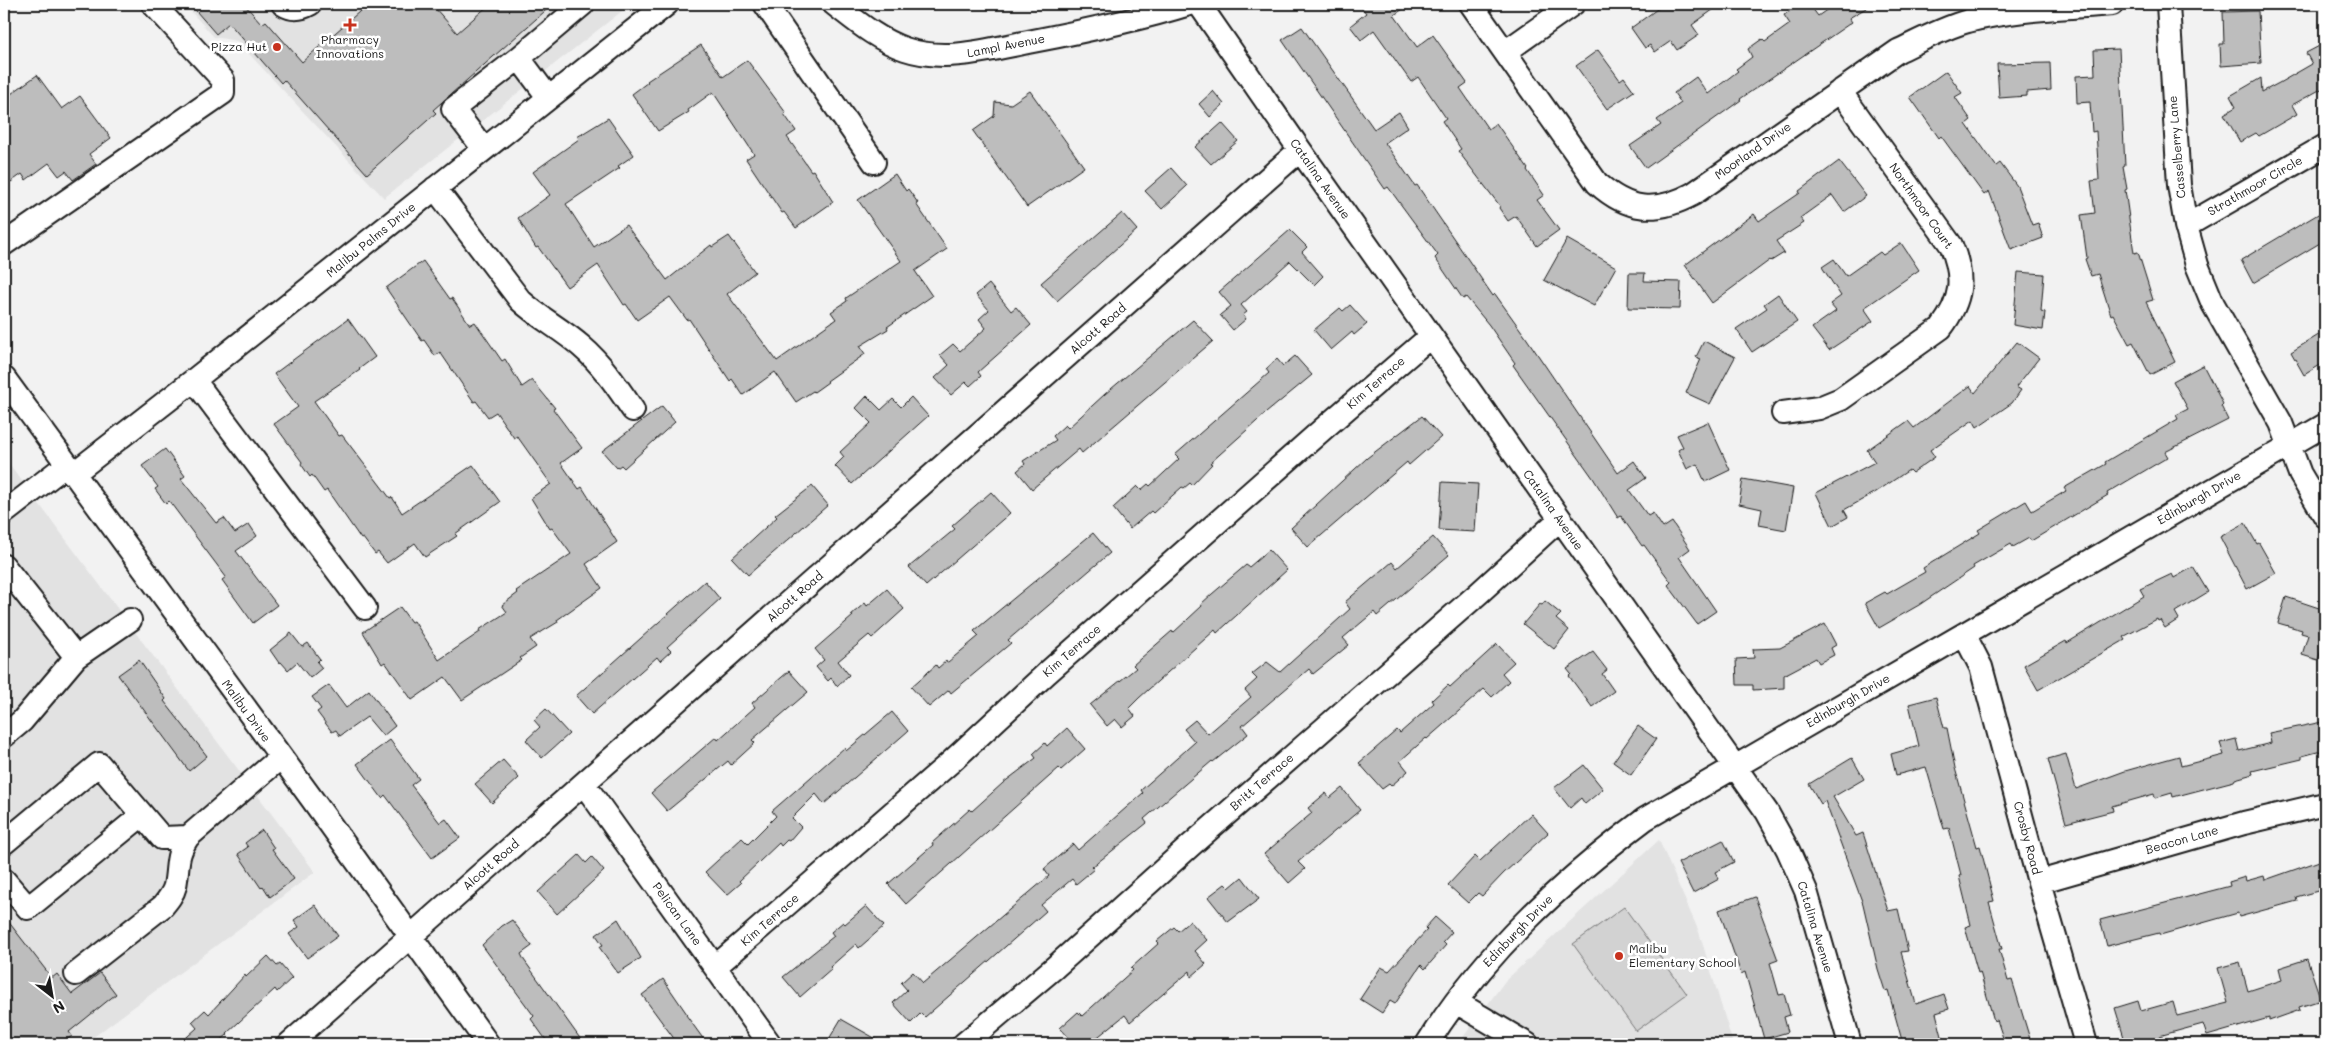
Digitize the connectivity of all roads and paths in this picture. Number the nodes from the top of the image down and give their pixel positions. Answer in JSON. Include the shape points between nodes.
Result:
{"nodes":[{"id":1,"x":152,"y":4,"type":"edge"},
{"id":2,"x":283,"y":4,"type":"edge"},
{"id":3,"x":310,"y":4,"type":"edge"},
{"id":4,"x":583,"y":4,"type":"edge"},
{"id":5,"x":667,"y":4,"type":"edge"},
{"id":6,"x":765,"y":4,"type":"edge"},
{"id":7,"x":834,"y":4,"type":"edge"},
{"id":8,"x":1189,"y":4,"type":"edge"},
{"id":9,"x":1199,"y":4,"type":"edge"},
{"id":10,"x":1471,"y":4,"type":"edge"},
{"id":11,"x":1574,"y":4,"type":"edge"},
{"id":12,"x":2112,"y":4,"type":"edge"},
{"id":13,"x":2168,"y":4,"type":"edge"},
{"id":14,"x":1504,"y":52,"type":"junction"},
{"id":15,"x":519,"y":58,"type":"junction"},
{"id":16,"x":1840,"y":91,"type":"junction"},
{"id":17,"x":548,"y":97,"type":"junction"},
{"id":18,"x":2325,"y":146,"type":"edge"},
{"id":19,"x":484,"y":149,"type":"junction"},
{"id":20,"x":1300,"y":150,"type":"junction"},
{"id":21,"x":874,"y":162,"type":"dead end"},
{"id":22,"x":435,"y":188,"type":"junction"},
{"id":23,"x":2186,"y":226,"type":"junction"},
{"id":24,"x":4,"y":244,"type":"edge"},
{"id":25,"x":1432,"y":336,"type":"junction"},
{"id":26,"x":4,"y":378,"type":"edge"},
{"id":27,"x":194,"y":380,"type":"junction"},
{"id":28,"x":633,"y":410,"type":"dead end"},
{"id":29,"x":1783,"y":413,"type":"dead end"},
{"id":30,"x":2325,"y":426,"type":"edge"},
{"id":31,"x":2290,"y":446,"type":"junction"},
{"id":32,"x":70,"y":469,"type":"junction"},
{"id":33,"x":4,"y":513,"type":"edge"},
{"id":34,"x":2325,"y":516,"type":"edge"},
{"id":35,"x":1560,"y":519,"type":"junction"},
{"id":36,"x":4,"y":566,"type":"edge"},
{"id":37,"x":364,"y":608,"type":"dead end"},
{"id":38,"x":130,"y":620,"type":"dead end"},
{"id":39,"x":1964,"y":634,"type":"junction"},
{"id":40,"x":76,"y":657,"type":"junction"},
{"id":41,"x":4,"y":736,"type":"edge"},
{"id":42,"x":280,"y":757,"type":"junction"},
{"id":43,"x":1735,"y":766,"type":"junction"},
{"id":44,"x":584,"y":784,"type":"junction"},
{"id":45,"x":2325,"y":804,"type":"edge"},
{"id":46,"x":142,"y":815,"type":"junction"},
{"id":47,"x":188,"y":837,"type":"junction"},
{"id":48,"x":4,"y":843,"type":"edge"},
{"id":49,"x":4,"y":880,"type":"edge"},
{"id":50,"x":2039,"y":882,"type":"junction"},
{"id":51,"x":410,"y":938,"type":"junction"},
{"id":52,"x":715,"y":968,"type":"junction"},
{"id":53,"x":76,"y":974,"type":"dead end"},
{"id":54,"x":1456,"y":1002,"type":"junction"},
{"id":55,"x":289,"y":1044,"type":"edge"},
{"id":56,"x":488,"y":1044,"type":"edge"},
{"id":57,"x":770,"y":1044,"type":"edge"},
{"id":58,"x":964,"y":1044,"type":"edge"},
{"id":59,"x":1427,"y":1044,"type":"edge"},
{"id":60,"x":1527,"y":1044,"type":"edge"},
{"id":61,"x":1850,"y":1044,"type":"edge"},
{"id":62,"x":2086,"y":1044,"type":"edge"}],
"edges":[{"from":1,"to":24,"type":"street","via":[[224,80],[223,93]]},
{"from":2,"to":3,"type":"street","via":[[298,9]]},
{"from":4,"to":15,"type":"street"},
{"from":5,"to":17,"type":"street","name":"Malibu Palms Drive"},
{"from":6,"to":21,"type":"street"},
{"from":7,"to":8,"type":"street","name":"Lampl Avenue","via":[[886,41],[934,55],[959,55],[1083,31]]},
{"from":9,"to":20,"type":"street","name":"Catalina Avenue"},
{"from":10,"to":14,"type":"street","name":"Moorland Drive"},
{"from":11,"to":14,"type":"street"},
{"from":12,"to":16,"type":"street","name":"Moorland Drive","via":[[1996,15],[1967,22],[1898,51]]},
{"from":13,"to":23,"type":"street","name":"Casselberry Lane","via":[[2179,185]]},
{"from":14,"to":16,"type":"street","name":"Moorland Drive","via":[[1597,183],[1611,195],[1641,207],[1677,203]]},
{"from":15,"to":17,"type":"street"},
{"from":15,"to":19,"type":"street","via":[[453,109]]},
{"from":16,"to":29,"type":"street","name":"Northmoor Court","via":[[1951,245],[1958,262],[1959,294],[1941,328],[1841,399],[1820,408]]},
{"from":17,"to":19,"type":"street","name":"Malibu Palms Drive"},
{"from":18,"to":23,"type":"street","name":"Strathmoor Circle"},
{"from":19,"to":22,"type":"street","name":"Malibu Palms Drive"},
{"from":20,"to":25,"type":"street","name":"Catalina Avenue"},
{"from":20,"to":44,"type":"street","name":"Alcott Road"},
{"from":22,"to":27,"type":"street","name":"Malibu Palms Drive"},
{"from":22,"to":28,"type":"street","via":[[520,300],[536,316],[582,347]]},
{"from":23,"to":31,"type":"street","name":"Casselberry Lane","via":[[2213,304],[2281,423]]},
{"from":25,"to":35,"type":"street","name":"Catalina Avenue"},
{"from":25,"to":52,"type":"street","name":"Kim Terrace"},
{"from":26,"to":32,"type":"street","name":"Malibu Drive"},
{"from":27,"to":32,"type":"street","name":"Malibu Palms Drive"},
{"from":27,"to":37,"type":"street"},
{"from":30,"to":31,"type":"street","name":"Edinburgh Drive"},
{"from":31,"to":34,"type":"street","name":"Casselberry Lane","via":[[2300,474]]},
{"from":31,"to":39,"type":"street","name":"Edinburgh Drive"},
{"from":32,"to":33,"type":"street","name":"Malibu Palms Drive"},
{"from":32,"to":42,"type":"street","name":"Malibu Drive"},
{"from":35,"to":43,"type":"street","name":"Catalina Avenue"},
{"from":35,"to":58,"type":"street","name":"Britt Terrace"},
{"from":36,"to":40,"type":"street"},
{"from":38,"to":40,"type":"street"},
{"from":39,"to":43,"type":"street","name":"Edinburgh Drive"},
{"from":39,"to":50,"type":"street","name":"Crosby Road","via":[[1981,667]]},
{"from":40,"to":41,"type":"street","via":[[22,721]]},
{"from":42,"to":47,"type":"street"},
{"from":42,"to":51,"type":"street","name":"Malibu Drive"},
{"from":43,"to":54,"type":"street","name":"Edinburgh Drive","via":[[1645,819],[1600,854],[1548,899],[1507,941]]},
{"from":43,"to":61,"type":"street","name":"Catalina Avenue","via":[[1771,819],[1806,891]]},
{"from":44,"to":51,"type":"street","name":"Alcott Road"},
{"from":44,"to":52,"type":"street","name":"Pelican Lane"},
{"from":45,"to":50,"type":"street","name":"Beacon Lane","via":[[2226,828]]},
{"from":46,"to":47,"type":"street","via":[[162,838]]},
{"from":46,"to":48,"type":"street","via":[[99,764]]},
{"from":46,"to":49,"type":"street","via":[[28,908]]},
{"from":47,"to":53,"type":"street","via":[[176,860],[173,893],[163,906]]},
{"from":50,"to":62,"type":"street","name":"Crosby Road"},
{"from":51,"to":55,"type":"street","name":"Alcott Road"},
{"from":51,"to":56,"type":"street","name":"Malibu Drive"},
{"from":52,"to":57,"type":"street","name":"Pelican Lane"},
{"from":54,"to":59,"type":"street","name":"Edinburgh Drive"},
{"from":54,"to":60,"type":"street"}]}
